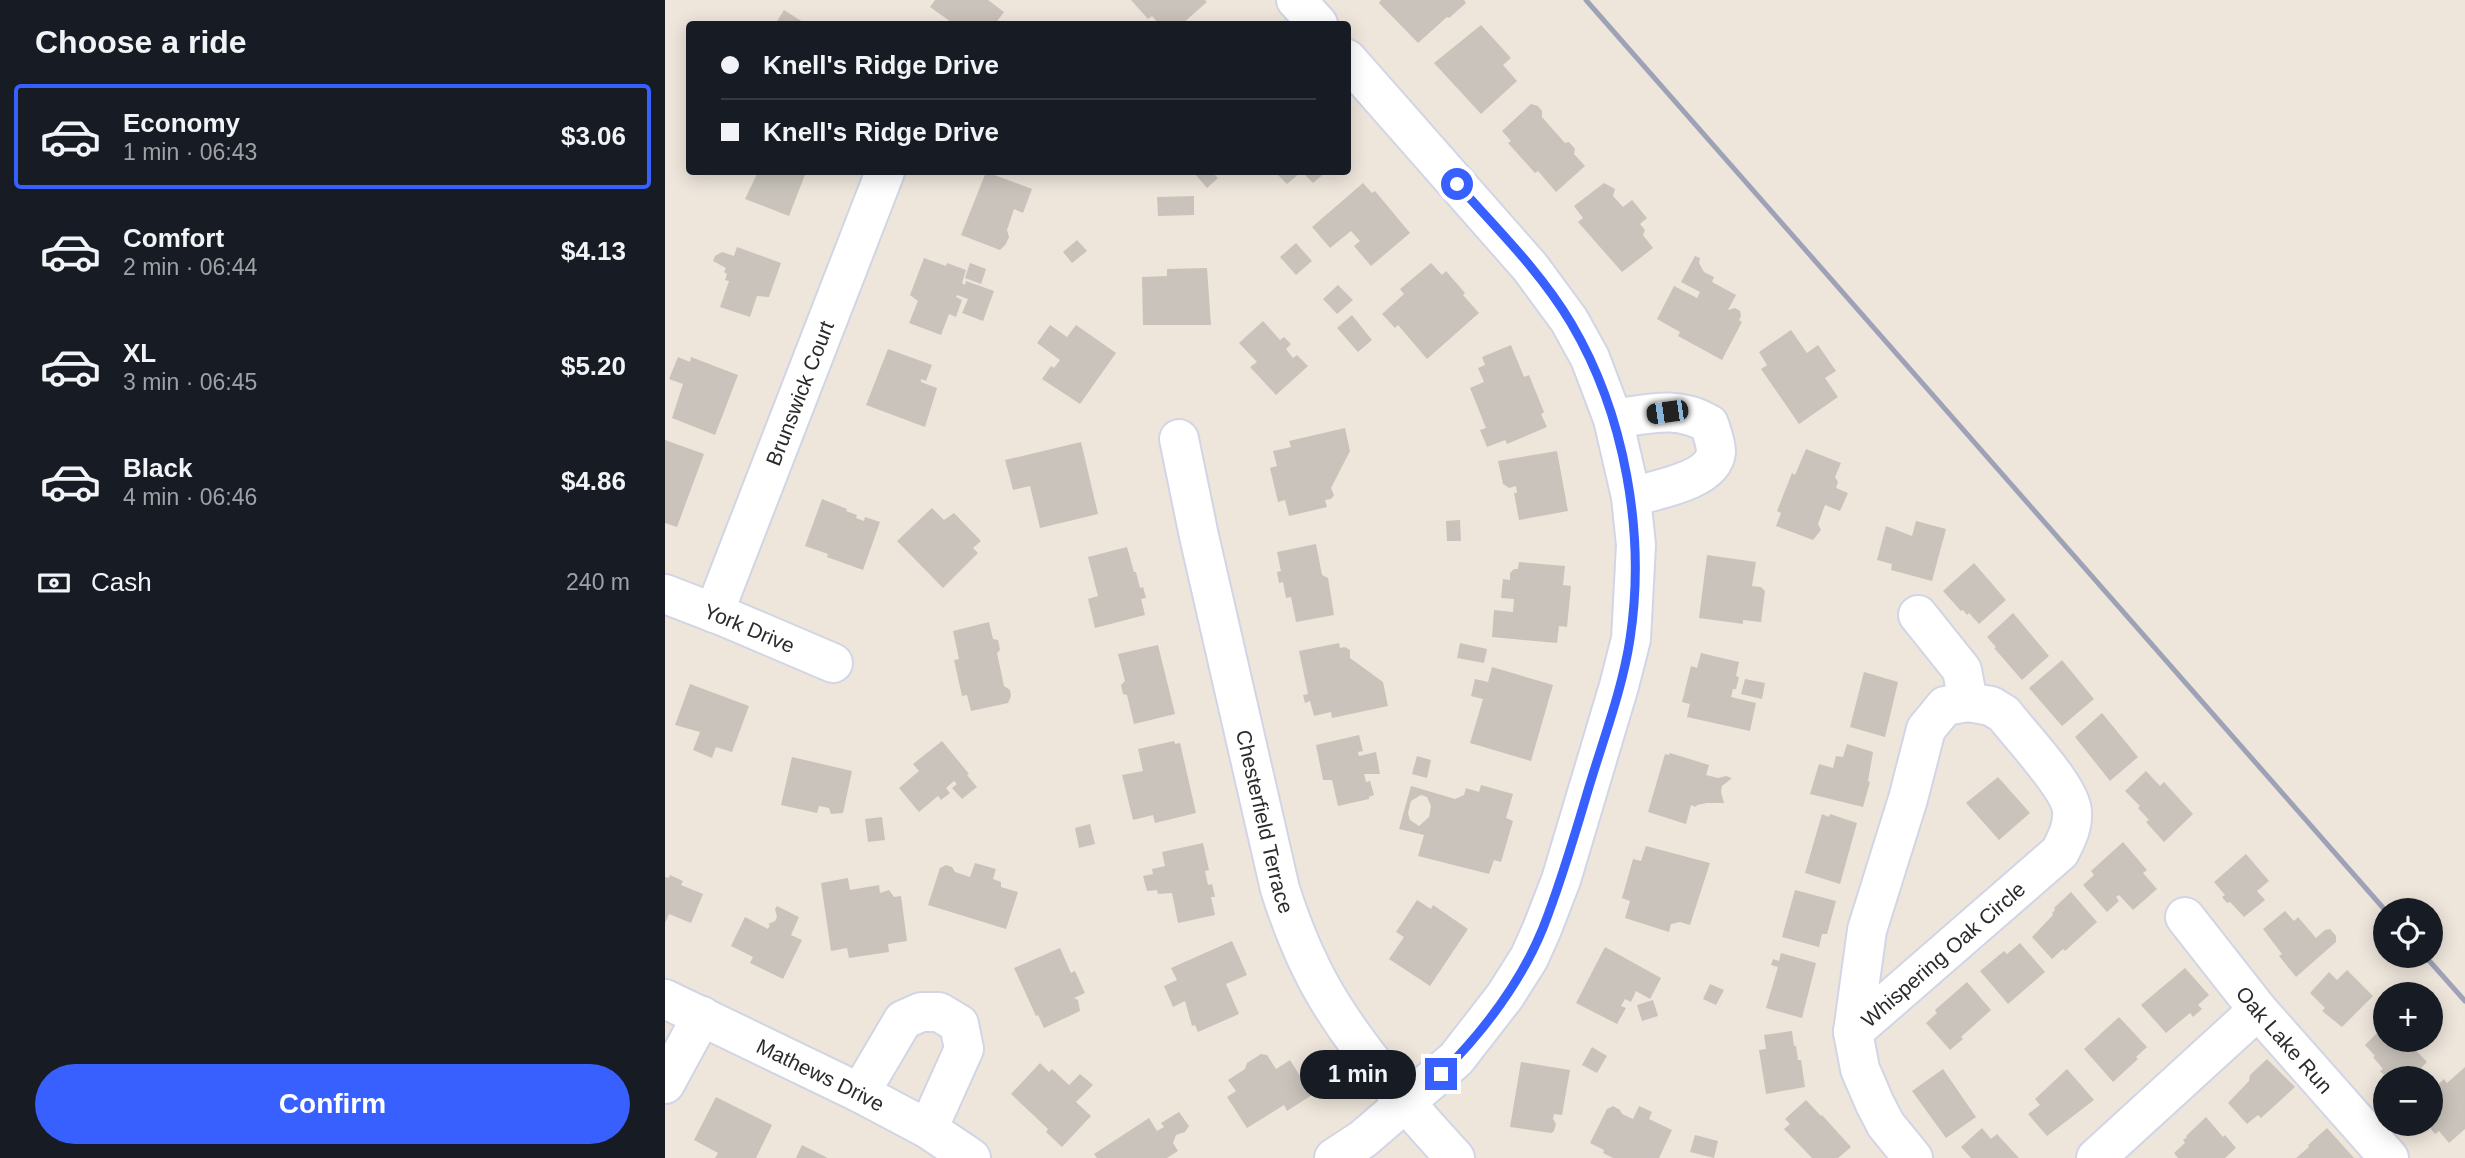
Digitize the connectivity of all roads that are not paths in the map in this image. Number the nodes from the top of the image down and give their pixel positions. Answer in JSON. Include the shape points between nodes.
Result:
{"nodes":[{"id":1,"x":1296,"y":0,"type":"edge"},
{"id":2,"x":1315,"y":21,"type":"edge"},
{"id":3,"x":1351,"y":64,"type":"edge"},
{"id":4,"x":884,"y":175,"type":"edge"},
{"id":5,"x":1613,"y":419,"type":"junction"},
{"id":6,"x":1179,"y":439,"type":"dead end"},
{"id":7,"x":1631,"y":497,"type":"junction"},
{"id":8,"x":665,"y":594,"type":"edge"},
{"id":9,"x":714,"y":613,"type":"junction"},
{"id":10,"x":1918,"y":615,"type":"dead end"},
{"id":11,"x":833,"y":663,"type":"dead end"},
{"id":12,"x":1968,"y":702,"type":"junction"},
{"id":13,"x":2185,"y":917,"type":"dead end"},
{"id":14,"x":665,"y":999,"type":"edge"},
{"id":15,"x":2258,"y":1010,"type":"junction"},
{"id":16,"x":702,"y":1016,"type":"junction"},
{"id":17,"x":1853,"y":1032,"type":"junction"},
{"id":18,"x":665,"y":1084,"type":"edge"},
{"id":19,"x":860,"y":1093,"type":"junction"},
{"id":20,"x":1407,"y":1103,"type":"junction"},
{"id":21,"x":928,"y":1129,"type":"junction"},
{"id":22,"x":971,"y":1158,"type":"edge"},
{"id":23,"x":1333,"y":1158,"type":"edge"},
{"id":24,"x":1455,"y":1158,"type":"edge"},
{"id":25,"x":1913,"y":1158,"type":"edge"},
{"id":26,"x":2096,"y":1158,"type":"edge"},
{"id":27,"x":2389,"y":1158,"type":"edge"}],
"edges":[{"from":1,"to":2,"type":"street"},
{"from":3,"to":5,"type":"street","via":[[1530,267],[1570,320]]},
{"from":4,"to":9,"type":"street","name":"Brunswick Court"},
{"from":5,"to":7,"type":"street"},
{"from":5,"to":7,"type":"street","via":[[1667,412],[1692,414],[1709,424],[1716,450],[1713,462],[1700,476]]},
{"from":6,"to":20,"type":"street","name":"Chesterfield Terrace","via":[[1245,740],[1290,919],[1332,1006]]},
{"from":7,"to":20,"type":"street","via":[[1636,545],[1630,639],[1561,880],[1542,929],[1505,996],[1456,1059]]},
{"from":8,"to":9,"type":"street","name":"York Drive"},
{"from":9,"to":11,"type":"street","name":"York Drive"},
{"from":10,"to":12,"type":"street","via":[[1962,670]]},
{"from":12,"to":17,"type":"street","name":"Whispering Oak Circle","via":[[1945,706],[1926,729],[1867,930]]},
{"from":12,"to":17,"type":"street","name":"Whispering Oak Circle","via":[[2004,714],[2065,790],[2072,809],[2071,831],[2060,852]]},
{"from":13,"to":15,"type":"street","name":"Oak Lake Run"},
{"from":14,"to":16,"type":"street","name":"Mathews Drive"},
{"from":15,"to":26,"type":"street"},
{"from":15,"to":27,"type":"street","name":"Oak Lake Run"},
{"from":16,"to":18,"type":"street"},
{"from":16,"to":19,"type":"street","name":"Mathews Drive"},
{"from":17,"to":25,"type":"street","via":[[1860,1069],[1875,1104]]},
{"from":19,"to":21,"type":"street","name":"Mathews Drive"},
{"from":19,"to":21,"type":"street","via":[[903,1020],[921,1012],[939,1012],[959,1024],[964,1049]]},
{"from":20,"to":23,"type":"street"},
{"from":20,"to":24,"type":"street","name":"Chesterfield Terrace"},
{"from":21,"to":22,"type":"street","name":"Mathews Drive"}]}
